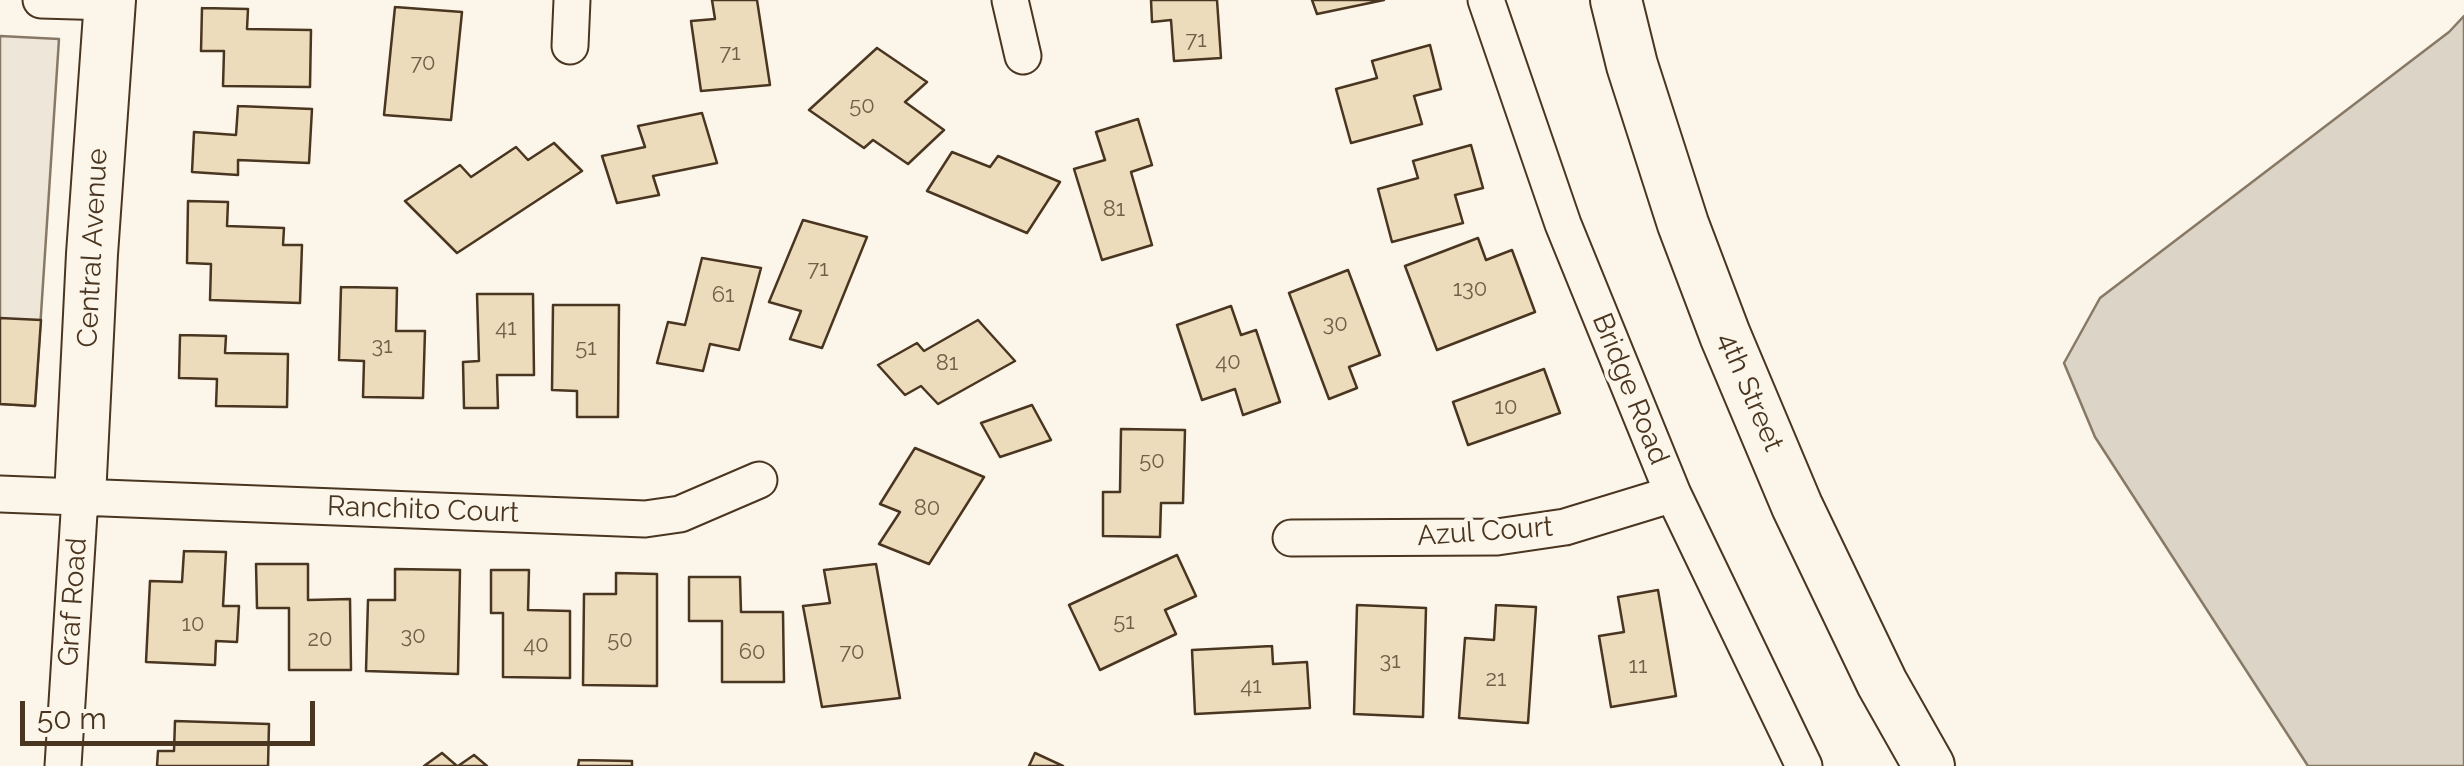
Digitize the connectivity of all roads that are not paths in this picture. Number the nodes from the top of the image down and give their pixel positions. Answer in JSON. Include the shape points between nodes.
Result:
{"nodes":[{"id":1,"x":41,"y":0,"type":"edge"},
{"id":2,"x":572,"y":0,"type":"edge"},
{"id":3,"x":1010,"y":0,"type":"edge"},
{"id":4,"x":1486,"y":0,"type":"edge"},
{"id":5,"x":1616,"y":0,"type":"edge"},
{"id":6,"x":110,"y":1,"type":"edge"},
{"id":7,"x":570,"y":46,"type":"dead end"},
{"id":8,"x":1023,"y":56,"type":"dead end"},
{"id":9,"x":759,"y":480,"type":"dead end"},
{"id":10,"x":0,"y":494,"type":"edge"},
{"id":11,"x":1674,"y":494,"type":"junction"},
{"id":12,"x":80,"y":497,"type":"junction"},
{"id":13,"x":1291,"y":538,"type":"dead end"},
{"id":14,"x":63,"y":766,"type":"edge"},
{"id":15,"x":1804,"y":766,"type":"edge"},
{"id":16,"x":1928,"y":766,"type":"edge"}],
"edges":[{"from":1,"to":6,"type":"street"},
{"from":2,"to":7,"type":"street"},
{"from":3,"to":8,"type":"street"},
{"from":4,"to":11,"type":"street","name":"Bridge Road","via":[[1562,224]]},
{"from":5,"to":16,"type":"main road","name":"4th Street","via":[[1677,206],[1726,335],[1797,506]]},
{"from":6,"to":12,"type":"main road","name":"Central Avenue"},
{"from":9,"to":12,"type":"street","name":"Ranchito Court","via":[[680,514],[644,519]]},
{"from":10,"to":12,"type":"street","name":"Ranchito Court"},
{"from":11,"to":13,"type":"street","name":"Azul Court","via":[[1565,527],[1497,536]]},
{"from":11,"to":15,"type":"street","name":"Bridge Road"},
{"from":12,"to":14,"type":"street","name":"Graf Road"}]}
